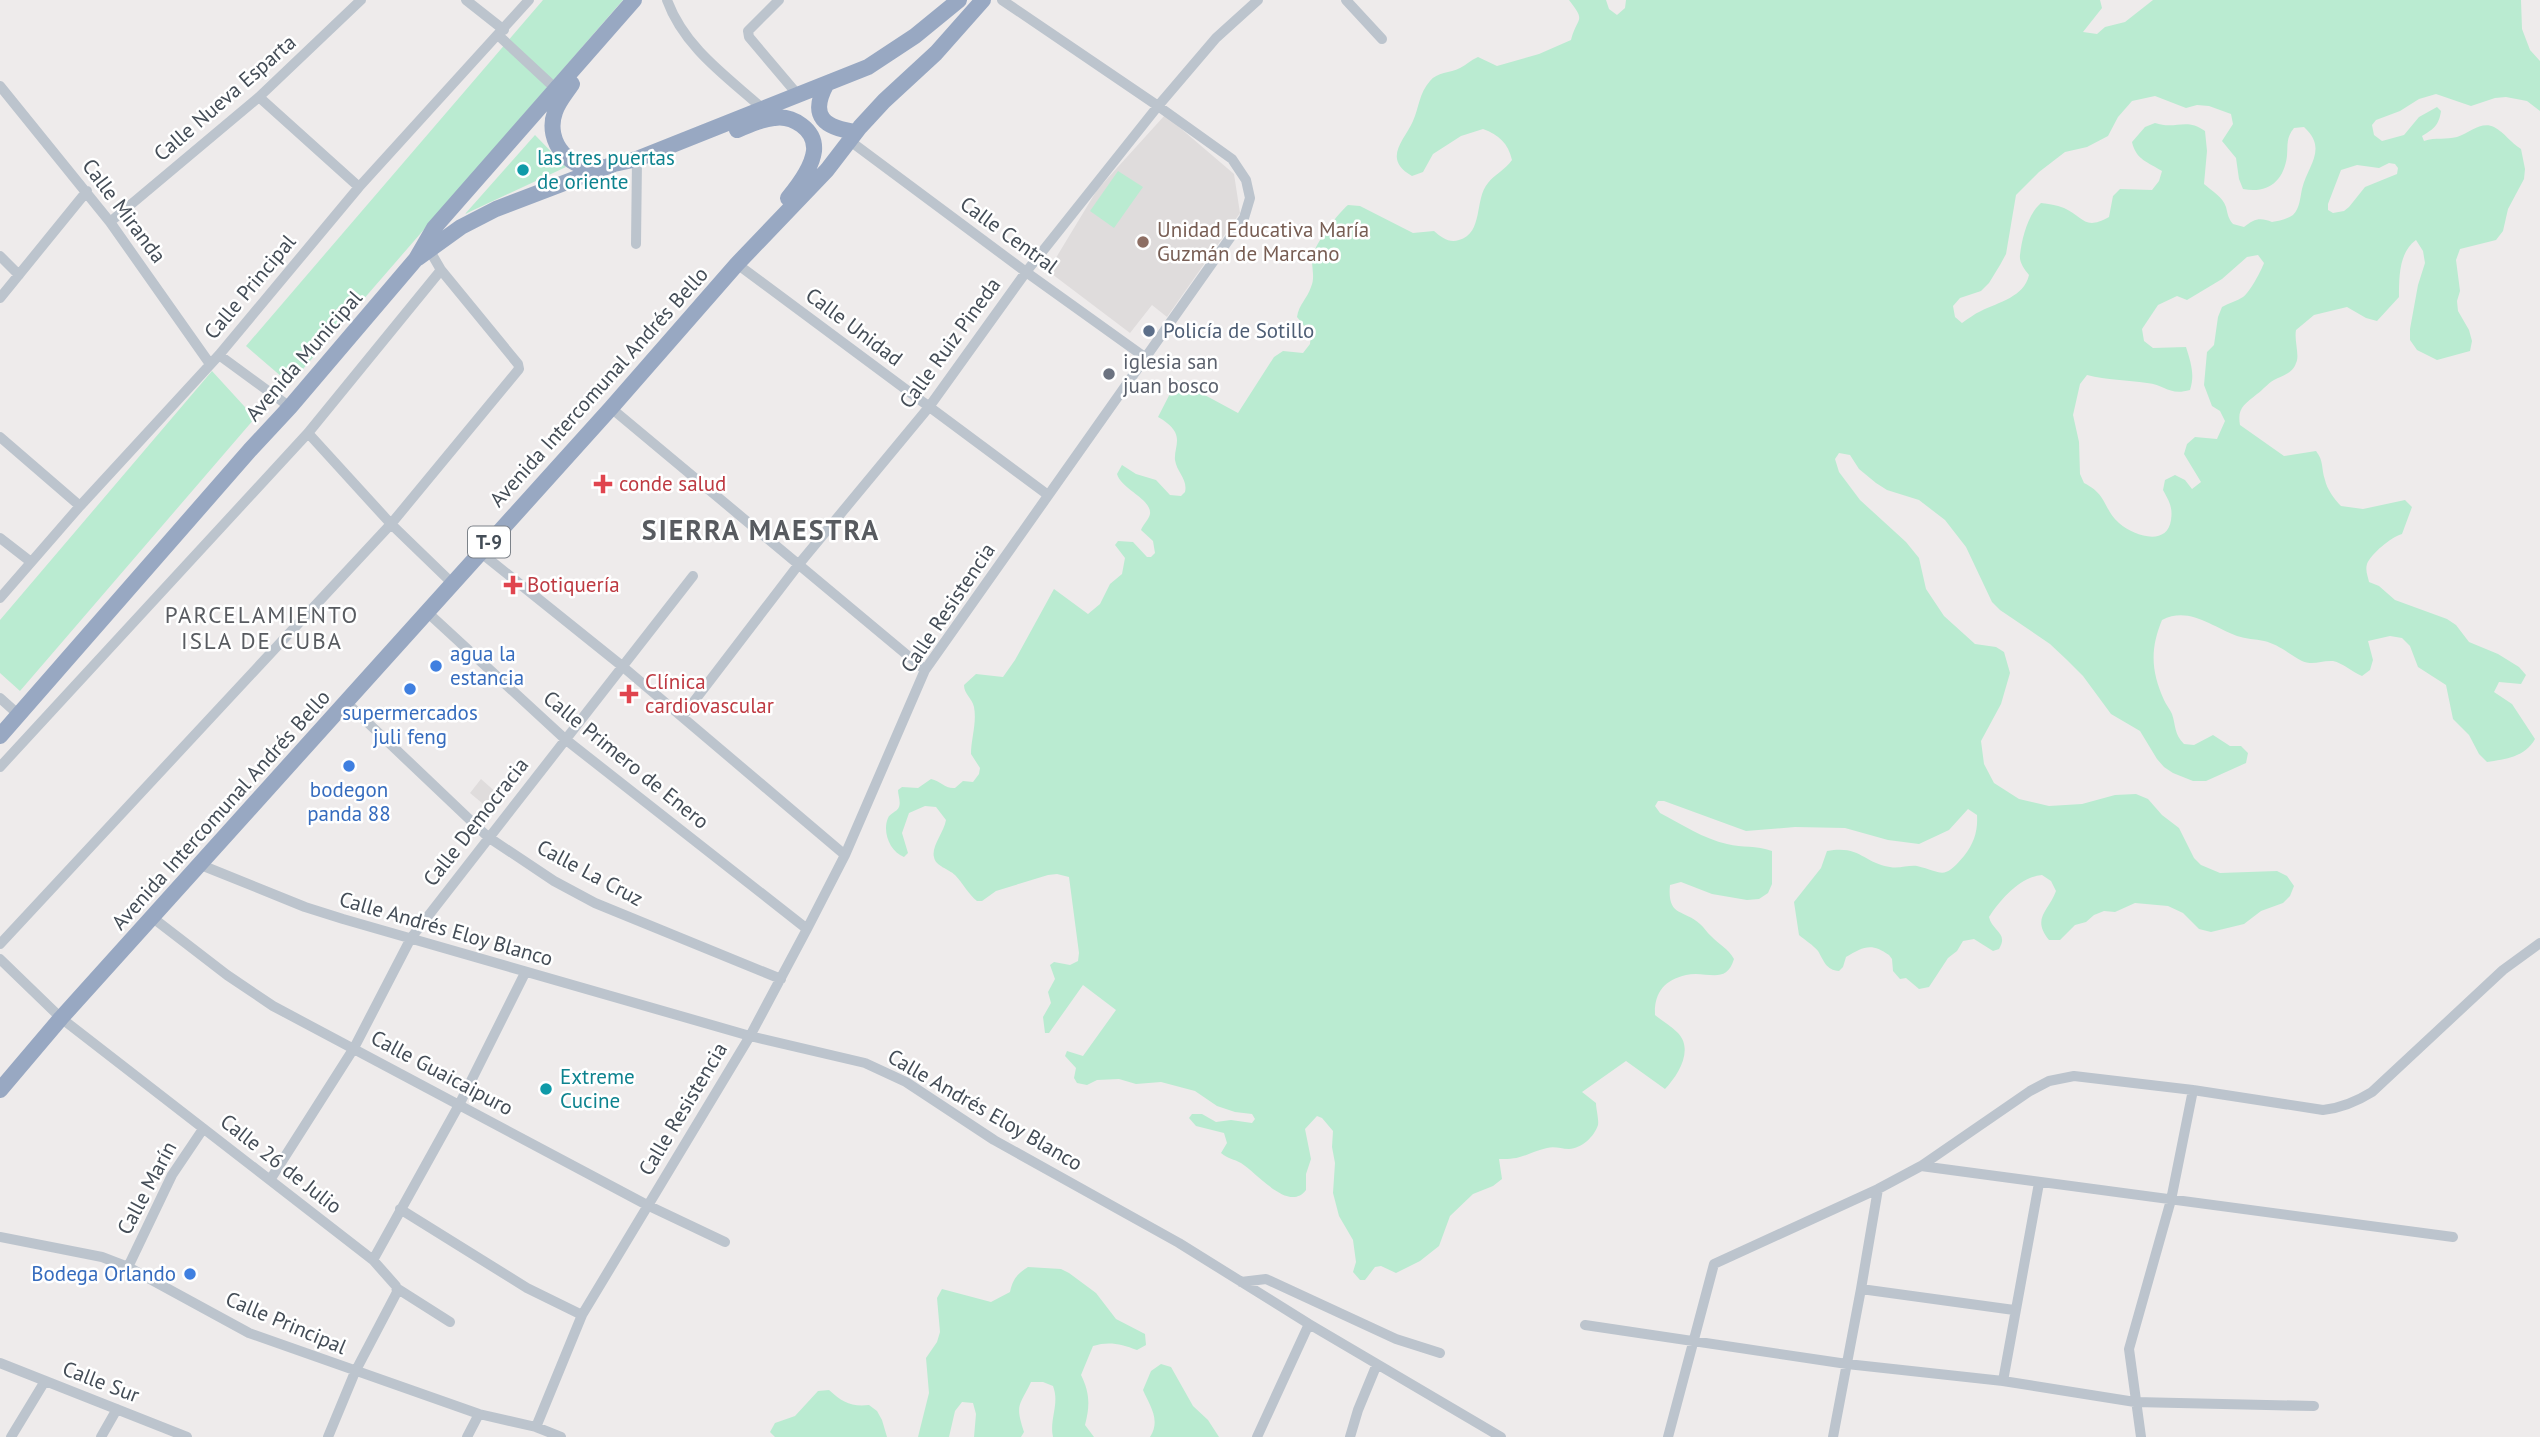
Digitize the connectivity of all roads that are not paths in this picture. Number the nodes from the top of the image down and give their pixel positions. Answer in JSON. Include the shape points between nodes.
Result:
{"nodes":[{"id":1,"x":362,"y":0,"type":"edge"},
{"id":2,"x":467,"y":0,"type":"edge"},
{"id":3,"x":529,"y":0,"type":"edge"},
{"id":4,"x":634,"y":0,"type":"edge"},
{"id":5,"x":646,"y":0,"type":"edge"},
{"id":6,"x":667,"y":0,"type":"edge"},
{"id":7,"x":779,"y":0,"type":"edge"},
{"id":8,"x":959,"y":0,"type":"edge"},
{"id":9,"x":983,"y":0,"type":"edge"},
{"id":10,"x":1002,"y":0,"type":"edge"},
{"id":11,"x":1258,"y":0,"type":"edge"},
{"id":12,"x":1346,"y":0,"type":"edge"},
{"id":13,"x":501,"y":33,"type":"junction"},
{"id":14,"x":1381,"y":39,"type":"dead end"},
{"id":15,"x":826,"y":85,"type":"junction"},
{"id":16,"x":556,"y":89,"type":"junction"},
{"id":17,"x":2,"y":94,"type":"edge"},
{"id":18,"x":798,"y":95,"type":"junction"},
{"id":19,"x":259,"y":97,"type":"junction"},
{"id":20,"x":1158,"y":106,"type":"junction"},
{"id":21,"x":762,"y":108,"type":"junction"},
{"id":22,"x":702,"y":134,"type":"junction"},
{"id":23,"x":853,"y":136,"type":"junction"},
{"id":24,"x":637,"y":159,"type":"junction"},
{"id":25,"x":614,"y":164,"type":"junction"},
{"id":26,"x":359,"y":187,"type":"junction"},
{"id":27,"x":87,"y":191,"type":"junction"},
{"id":28,"x":110,"y":222,"type":"junction"},
{"id":29,"x":636,"y":244,"type":"dead end"},
{"id":30,"x":423,"y":255,"type":"junction"},
{"id":31,"x":0,"y":256,"type":"edge"},
{"id":32,"x":737,"y":264,"type":"junction"},
{"id":33,"x":441,"y":270,"type":"junction"},
{"id":34,"x":1026,"y":272,"type":"junction"},
{"id":35,"x":19,"y":275,"type":"junction"},
{"id":36,"x":0,"y":298,"type":"edge"},
{"id":37,"x":219,"y":355,"type":"junction"},
{"id":38,"x":1146,"y":358,"type":"junction"},
{"id":39,"x":210,"y":364,"type":"junction"},
{"id":40,"x":290,"y":407,"type":"junction"},
{"id":41,"x":929,"y":407,"type":"junction"},
{"id":42,"x":611,"y":408,"type":"junction"},
{"id":43,"x":308,"y":433,"type":"junction"},
{"id":44,"x":0,"y":437,"type":"edge"},
{"id":45,"x":1048,"y":495,"type":"junction"},
{"id":46,"x":80,"y":506,"type":"junction"},
{"id":47,"x":391,"y":524,"type":"junction"},
{"id":48,"x":0,"y":538,"type":"edge"},
{"id":49,"x":480,"y":552,"type":"junction"},
{"id":50,"x":31,"y":562,"type":"junction"},
{"id":51,"x":800,"y":564,"type":"junction"},
{"id":52,"x":693,"y":576,"type":"dead end"},
{"id":53,"x":452,"y":583,"type":"junction"},
{"id":54,"x":0,"y":598,"type":"edge"},
{"id":55,"x":427,"y":612,"type":"junction"},
{"id":56,"x":622,"y":666,"type":"junction"},
{"id":57,"x":925,"y":670,"type":"junction"},
{"id":58,"x":0,"y":698,"type":"edge"},
{"id":59,"x":346,"y":702,"type":"junction"},
{"id":60,"x":19,"y":715,"type":"junction"},
{"id":61,"x":682,"y":717,"type":"junction"},
{"id":62,"x":0,"y":736,"type":"edge"},
{"id":63,"x":565,"y":739,"type":"junction"},
{"id":64,"x":0,"y":768,"type":"edge"},
{"id":65,"x":488,"y":836,"type":"junction"},
{"id":66,"x":845,"y":855,"type":"junction"},
{"id":67,"x":201,"y":865,"type":"junction"},
{"id":68,"x":153,"y":918,"type":"junction"},
{"id":69,"x":807,"y":929,"type":"junction"},
{"id":70,"x":411,"y":938,"type":"junction"},
{"id":71,"x":2540,"y":943,"type":"edge"},
{"id":72,"x":0,"y":944,"type":"edge"},
{"id":73,"x":0,"y":959,"type":"edge"},
{"id":74,"x":525,"y":973,"type":"junction"},
{"id":75,"x":781,"y":979,"type":"junction"},
{"id":76,"x":61,"y":1018,"type":"junction"},
{"id":77,"x":750,"y":1036,"type":"junction"},
{"id":78,"x":354,"y":1048,"type":"junction"},
{"id":79,"x":0,"y":1090,"type":"edge"},
{"id":80,"x":2193,"y":1090,"type":"junction"},
{"id":81,"x":460,"y":1105,"type":"junction"},
{"id":82,"x":203,"y":1129,"type":"junction"},
{"id":83,"x":1921,"y":1166,"type":"junction"},
{"id":84,"x":270,"y":1181,"type":"junction"},
{"id":85,"x":2039,"y":1183,"type":"junction"},
{"id":86,"x":1878,"y":1189,"type":"junction"},
{"id":87,"x":2171,"y":1200,"type":"junction"},
{"id":88,"x":648,"y":1205,"type":"junction"},
{"id":89,"x":400,"y":1209,"type":"junction"},
{"id":90,"x":0,"y":1237,"type":"edge"},
{"id":91,"x":2453,"y":1237,"type":"dead end"},
{"id":92,"x":725,"y":1242,"type":"dead end"},
{"id":93,"x":373,"y":1260,"type":"junction"},
{"id":94,"x":128,"y":1267,"type":"junction"},
{"id":95,"x":1241,"y":1282,"type":"junction"},
{"id":96,"x":398,"y":1289,"type":"junction"},
{"id":97,"x":1861,"y":1289,"type":"junction"},
{"id":98,"x":2014,"y":1310,"type":"junction"},
{"id":99,"x":582,"y":1315,"type":"junction"},
{"id":100,"x":450,"y":1322,"type":"dead end"},
{"id":101,"x":1309,"y":1324,"type":"junction"},
{"id":102,"x":1585,"y":1325,"type":"dead end"},
{"id":103,"x":1693,"y":1342,"type":"junction"},
{"id":104,"x":1440,"y":1353,"type":"dead end"},
{"id":105,"x":0,"y":1363,"type":"edge"},
{"id":106,"x":1377,"y":1364,"type":"junction"},
{"id":107,"x":1847,"y":1364,"type":"junction"},
{"id":108,"x":355,"y":1372,"type":"junction"},
{"id":109,"x":44,"y":1381,"type":"junction"},
{"id":110,"x":2003,"y":1381,"type":"junction"},
{"id":111,"x":2135,"y":1402,"type":"junction"},
{"id":112,"x":2314,"y":1406,"type":"dead end"},
{"id":113,"x":117,"y":1409,"type":"junction"},
{"id":114,"x":479,"y":1414,"type":"junction"},
{"id":115,"x":536,"y":1427,"type":"junction"},
{"id":116,"x":11,"y":1437,"type":"edge"},
{"id":117,"x":101,"y":1437,"type":"edge"},
{"id":118,"x":186,"y":1437,"type":"edge"},
{"id":119,"x":328,"y":1437,"type":"edge"},
{"id":120,"x":467,"y":1437,"type":"edge"},
{"id":121,"x":561,"y":1437,"type":"edge"},
{"id":122,"x":1257,"y":1437,"type":"edge"},
{"id":123,"x":1350,"y":1437,"type":"edge"},
{"id":124,"x":1501,"y":1437,"type":"edge"},
{"id":125,"x":1668,"y":1437,"type":"edge"},
{"id":126,"x":1833,"y":1437,"type":"edge"},
{"id":127,"x":2141,"y":1437,"type":"edge"}],
"edges":[{"from":1,"to":19,"type":"street","name":"Calle Nueva Esparta"},
{"from":2,"to":13,"type":"street"},
{"from":3,"to":13,"type":"street","name":"Calle Principal"},
{"from":4,"to":16,"type":"highway","name":"Avenida Municipal","number":"T-9"},
{"from":5,"to":25,"type":"highway","number":"T-9","via":[[573,83],[553,120],[559,151],[573,163],[594,169]]},
{"from":6,"to":21,"type":"street","via":[[693,46]]},
{"from":7,"to":18,"type":"street","via":[[748,30],[748,37]]},
{"from":8,"to":15,"type":"highway","number":"T-9","via":[[891,54]]},
{"from":9,"to":23,"type":"highway","name":"Avenida Intercomunal Andrés Bello","number":"T-9"},
{"from":10,"to":20,"type":"street","name":"Calle Resistencia"},
{"from":11,"to":20,"type":"street","name":"Calle Ruiz Pineda","via":[[1216,38]]},
{"from":12,"to":14,"type":"street"},
{"from":13,"to":16,"type":"street"},
{"from":13,"to":26,"type":"street","name":"Calle Principal"},
{"from":15,"to":18,"type":"highway","number":"T-9"},
{"from":15,"to":23,"type":"highway","via":[[819,106],[822,118]]},
{"from":16,"to":30,"type":"highway","name":"Avenida Municipal","number":"T-9","via":[[434,228]]},
{"from":17,"to":27,"type":"street","name":"Calle Miranda"},
{"from":18,"to":21,"type":"highway","number":"T-9"},
{"from":19,"to":26,"type":"street"},
{"from":19,"to":28,"type":"street","name":"Calle Nueva Esparta"},
{"from":20,"to":34,"type":"street","name":"Calle Ruiz Pineda"},
{"from":20,"to":38,"type":"street","name":"Calle Resistencia","via":[[1232,159],[1246,180],[1250,198],[1235,234]]},
{"from":21,"to":22,"type":"highway","number":"T-9"},
{"from":22,"to":24,"type":"highway","number":"T-9"},
{"from":22,"to":32,"type":"highway","number":"T-9","via":[[726,135],[774,118],[789,118],[800,122],[813,142],[803,177]]},
{"from":23,"to":32,"type":"highway","name":"Avenida Intercomunal Andrés Bello","number":"T-9","via":[[827,170]]},
{"from":23,"to":34,"type":"street","name":"Calle Central"},
{"from":24,"to":25,"type":"highway","number":"T-9"},
{"from":24,"to":29,"type":"street"},
{"from":25,"to":30,"type":"highway","number":"T-9","via":[[496,209]]},
{"from":26,"to":37,"type":"street","name":"Calle Principal"},
{"from":27,"to":28,"type":"street","name":"Calle Miranda"},
{"from":27,"to":35,"type":"street"},
{"from":28,"to":39,"type":"street","name":"Calle Miranda"},
{"from":30,"to":33,"type":"street"},
{"from":30,"to":40,"type":"highway","name":"Avenida Municipal","number":"T-9"},
{"from":31,"to":35,"type":"street"},
{"from":32,"to":41,"type":"street","name":"Calle Unidad"},
{"from":32,"to":42,"type":"highway","name":"Avenida Intercomunal Andrés Bello","number":"T-9"},
{"from":33,"to":43,"type":"street"},
{"from":33,"to":47,"type":"street","via":[[519,369]]},
{"from":34,"to":38,"type":"street","name":"Calle Central"},
{"from":34,"to":41,"type":"street","name":"Calle Ruiz Pineda"},
{"from":35,"to":36,"type":"street"},
{"from":37,"to":39,"type":"street","name":"Calle Principal"},
{"from":37,"to":40,"type":"street"},
{"from":38,"to":45,"type":"street","name":"Calle Resistencia"},
{"from":39,"to":46,"type":"street","name":"Calle Principal"},
{"from":40,"to":60,"type":"highway","name":"Avenida Municipal","number":"T-9"},
{"from":41,"to":45,"type":"street","name":"Calle Unidad"},
{"from":41,"to":51,"type":"street","name":"Calle Ruiz Pineda"},
{"from":42,"to":49,"type":"highway","name":"Avenida Intercomunal Andrés Bello","number":"T-9"},
{"from":42,"to":51,"type":"street"},
{"from":43,"to":47,"type":"street"},
{"from":43,"to":64,"type":"street"},
{"from":44,"to":46,"type":"street"},
{"from":45,"to":57,"type":"street","name":"Calle Resistencia"},
{"from":46,"to":50,"type":"street","name":"Calle Principal"},
{"from":47,"to":53,"type":"street"},
{"from":47,"to":72,"type":"street"},
{"from":48,"to":50,"type":"street"},
{"from":49,"to":53,"type":"highway","name":"Avenida Intercomunal Andrés Bello","number":"T-9"},
{"from":49,"to":56,"type":"street"},
{"from":50,"to":54,"type":"street","name":"Calle Principal"},
{"from":51,"to":57,"type":"street"},
{"from":51,"to":61,"type":"street","name":"Calle Ruiz Pineda"},
{"from":52,"to":56,"type":"street","name":"Calle Democracia"},
{"from":53,"to":55,"type":"highway","name":"Avenida Intercomunal Andrés Bello","number":"T-9"},
{"from":55,"to":59,"type":"highway","name":"Avenida Intercomunal Andrés Bello","number":"T-9"},
{"from":55,"to":63,"type":"street","name":"Calle Primero de Enero"},
{"from":56,"to":61,"type":"street"},
{"from":56,"to":63,"type":"street","name":"Calle Democracia"},
{"from":57,"to":66,"type":"street","name":"Calle Resistencia"},
{"from":58,"to":60,"type":"street"},
{"from":59,"to":65,"type":"street","name":"Calle La Cruz"},
{"from":59,"to":67,"type":"highway","name":"Avenida Intercomunal Andrés Bello","number":"T-9"},
{"from":60,"to":62,"type":"highway","name":"Avenida Municipal","number":"T-9"},
{"from":61,"to":66,"type":"street"},
{"from":63,"to":65,"type":"street","name":"Calle Democracia"},
{"from":63,"to":69,"type":"street","name":"Calle Primero de Enero"},
{"from":65,"to":70,"type":"street","name":"Calle Democracia"},
{"from":65,"to":75,"type":"street","name":"Calle La Cruz","via":[[595,903]]},
{"from":66,"to":69,"type":"street","name":"Calle Resistencia"},
{"from":67,"to":68,"type":"highway","name":"Avenida Intercomunal Andrés Bello","number":"T-9"},
{"from":67,"to":70,"type":"street","name":"Calle Andrés Eloy Blanco","via":[[305,907]]},
{"from":68,"to":76,"type":"highway","name":"Avenida Intercomunal Andrés Bello","number":"T-9"},
{"from":68,"to":78,"type":"street","name":"Calle Guaicaipuro","via":[[273,1006]]},
{"from":69,"to":75,"type":"street","name":"Calle Resistencia"},
{"from":70,"to":74,"type":"street","name":"Calle Andrés Eloy Blanco"},
{"from":70,"to":78,"type":"street","name":"Calle Democracia"},
{"from":71,"to":80,"type":"street","via":[[2502,970],[2355,1103],[2323,1110]]},
{"from":73,"to":76,"type":"street","name":"Calle 26 de Julio"},
{"from":74,"to":77,"type":"street","name":"Calle Andrés Eloy Blanco"},
{"from":74,"to":81,"type":"street"},
{"from":75,"to":77,"type":"street","name":"Calle Resistencia"},
{"from":76,"to":79,"type":"highway","name":"Avenida Intercomunal Andrés Bello","number":"T-9"},
{"from":76,"to":82,"type":"street","name":"Calle 26 de Julio"},
{"from":77,"to":88,"type":"street","name":"Calle Resistencia"},
{"from":77,"to":95,"type":"street","name":"Calle Andrés Eloy Blanco","via":[[865,1063],[906,1082],[994,1140]]},
{"from":78,"to":81,"type":"street","name":"Calle Guaicaipuro"},
{"from":78,"to":84,"type":"street","name":"Calle Democracia"},
{"from":80,"to":83,"type":"street","via":[[2074,1076],[2049,1082]]},
{"from":80,"to":87,"type":"street"},
{"from":81,"to":88,"type":"street","name":"Calle Guaicaipuro"},
{"from":81,"to":89,"type":"street"},
{"from":82,"to":84,"type":"street","name":"Calle 26 de Julio"},
{"from":82,"to":94,"type":"street","name":"Calle Marín","via":[[172,1175]]},
{"from":83,"to":85,"type":"street"},
{"from":83,"to":86,"type":"street"},
{"from":84,"to":93,"type":"street","name":"Calle 26 de Julio"},
{"from":85,"to":87,"type":"street"},
{"from":85,"to":98,"type":"street"},
{"from":86,"to":97,"type":"street"},
{"from":86,"to":103,"type":"street","via":[[1714,1264]]},
{"from":87,"to":91,"type":"street"},
{"from":87,"to":111,"type":"street","via":[[2129,1349]]},
{"from":88,"to":92,"type":"street","name":"Calle Guaicaipuro"},
{"from":88,"to":99,"type":"street","name":"Calle Resistencia"},
{"from":89,"to":93,"type":"street"},
{"from":89,"to":99,"type":"street","via":[[527,1288]]},
{"from":90,"to":94,"type":"street","name":"Calle Principal","via":[[102,1257]]},
{"from":93,"to":96,"type":"street","name":"Calle 26 de Julio"},
{"from":94,"to":108,"type":"street","name":"Calle Principal","via":[[249,1333]]},
{"from":95,"to":101,"type":"street","name":"Calle Andrés Eloy Blanco"},
{"from":95,"to":104,"type":"street","via":[[1266,1279],[1396,1339]]},
{"from":96,"to":100,"type":"street","name":"Calle 26 de Julio"},
{"from":96,"to":108,"type":"street"},
{"from":97,"to":98,"type":"street"},
{"from":97,"to":107,"type":"street"},
{"from":98,"to":110,"type":"street"},
{"from":99,"to":115,"type":"street","name":"Calle Resistencia"},
{"from":101,"to":106,"type":"street","name":"Calle Andrés Eloy Blanco"},
{"from":101,"to":122,"type":"street"},
{"from":102,"to":103,"type":"street"},
{"from":103,"to":107,"type":"street"},
{"from":103,"to":125,"type":"street"},
{"from":105,"to":109,"type":"street","name":"Calle Sur"},
{"from":106,"to":123,"type":"street"},
{"from":106,"to":124,"type":"street","name":"Calle Andrés Eloy Blanco"},
{"from":107,"to":110,"type":"street"},
{"from":107,"to":126,"type":"street"},
{"from":108,"to":114,"type":"street","name":"Calle Principal"},
{"from":108,"to":119,"type":"street"},
{"from":109,"to":113,"type":"street","name":"Calle Sur"},
{"from":109,"to":116,"type":"street"},
{"from":110,"to":111,"type":"street"},
{"from":111,"to":112,"type":"street"},
{"from":111,"to":127,"type":"street"},
{"from":113,"to":117,"type":"street"},
{"from":113,"to":118,"type":"street","name":"Calle Sur"},
{"from":114,"to":115,"type":"street","name":"Calle Principal"},
{"from":114,"to":120,"type":"street"},
{"from":115,"to":121,"type":"street","name":"Calle Principal"}]}
